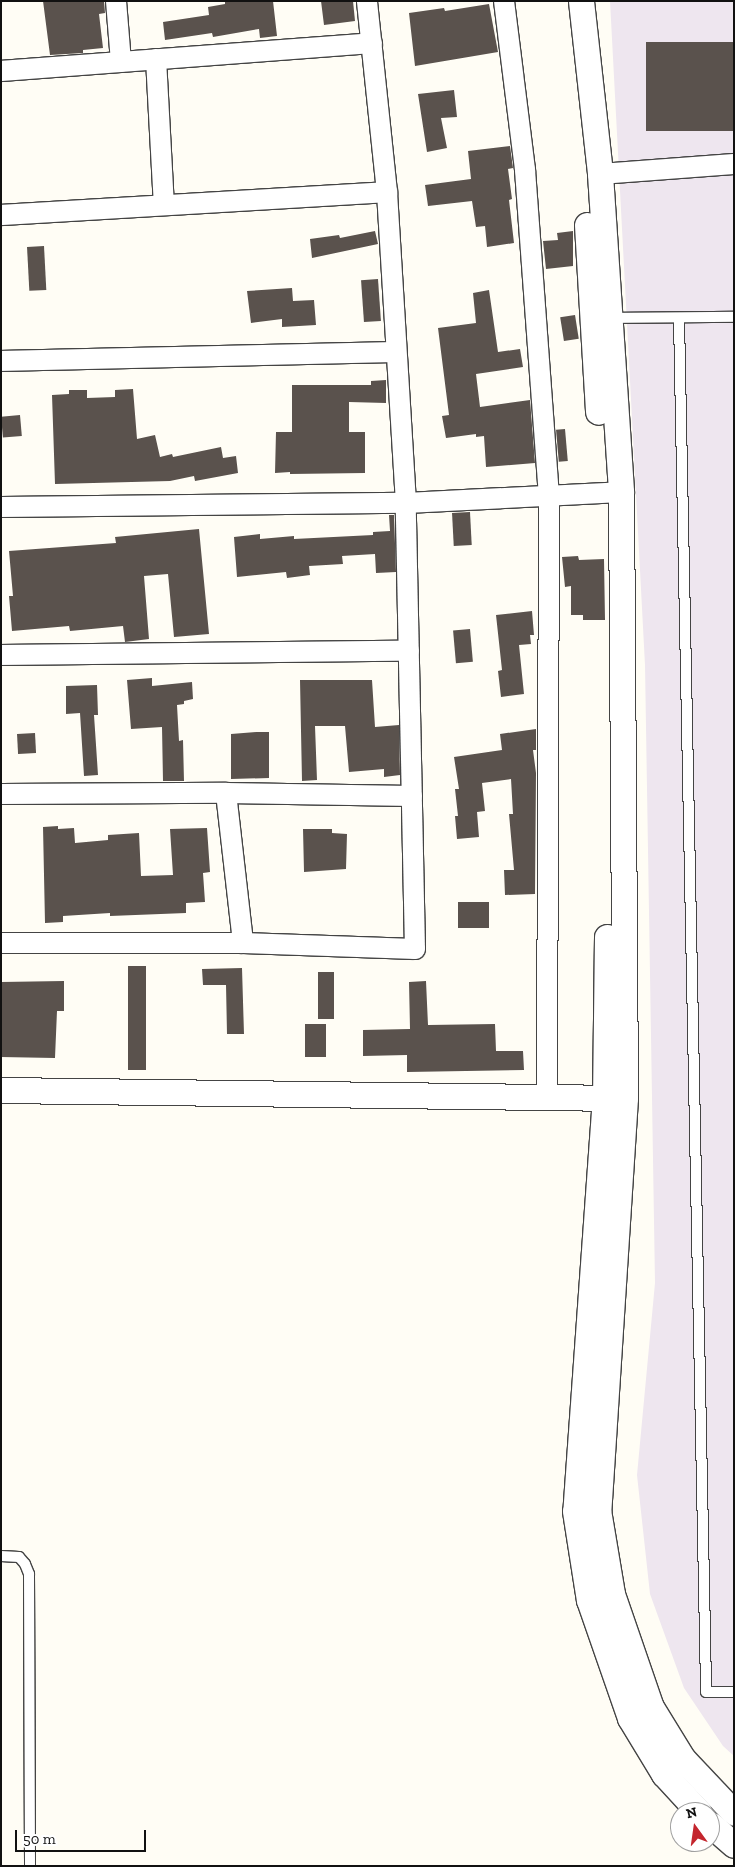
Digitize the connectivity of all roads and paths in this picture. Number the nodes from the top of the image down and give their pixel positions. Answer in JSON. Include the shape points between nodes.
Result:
{"nodes":[{"id":1,"x":116,"y":1,"type":"edge"},
{"id":2,"x":367,"y":1,"type":"edge"},
{"id":3,"x":504,"y":1,"type":"edge"},
{"id":4,"x":565,"y":1,"type":"edge"},
{"id":5,"x":581,"y":1,"type":"edge"},
{"id":6,"x":372,"y":43,"type":"junction"},
{"id":7,"x":156,"y":59,"type":"junction"},
{"id":8,"x":121,"y":62,"type":"junction"},
{"id":9,"x":1,"y":70,"type":"edge"},
{"id":10,"x":734,"y":164,"type":"edge"},
{"id":11,"x":600,"y":174,"type":"junction"},
{"id":12,"x":388,"y":192,"type":"junction"},
{"id":13,"x":164,"y":206,"type":"junction"},
{"id":14,"x":1,"y":215,"type":"edge"},
{"id":15,"x":734,"y":317,"type":"edge"},
{"id":16,"x":600,"y":318,"type":"junction"},
{"id":17,"x":679,"y":318,"type":"junction"},
{"id":18,"x":396,"y":352,"type":"junction"},
{"id":19,"x":1,"y":361,"type":"edge"},
{"id":20,"x":612,"y":493,"type":"junction"},
{"id":21,"x":549,"y":494,"type":"junction"},
{"id":22,"x":406,"y":503,"type":"junction"},
{"id":23,"x":1,"y":507,"type":"edge"},
{"id":24,"x":409,"y":651,"type":"junction"},
{"id":25,"x":1,"y":655,"type":"edge"},
{"id":26,"x":226,"y":793,"type":"junction"},
{"id":27,"x":1,"y":794,"type":"edge"},
{"id":28,"x":412,"y":796,"type":"junction"},
{"id":29,"x":1,"y":943,"type":"edge"},
{"id":30,"x":243,"y":943,"type":"junction"},
{"id":31,"x":1,"y":1090,"type":"edge"},
{"id":32,"x":547,"y":1096,"type":"junction"},
{"id":33,"x":615,"y":1098,"type":"junction"},
{"id":34,"x":1,"y":1556,"type":"edge"},
{"id":35,"x":734,"y":1692,"type":"edge"},
{"id":36,"x":690,"y":1802,"type":"edge"},
{"id":37,"x":734,"y":1813,"type":"edge"},
{"id":38,"x":720,"y":1832,"type":"edge"},
{"id":39,"x":734,"y":1844,"type":"edge"},
{"id":40,"x":30,"y":1866,"type":"edge"}],
"edges":[{"from":1,"to":8,"type":"street"},
{"from":2,"to":6,"type":"street"},
{"from":3,"to":21,"type":"street","via":[[525,170]]},
{"from":4,"to":16,"type":"street"},
{"from":5,"to":11,"type":"street"},
{"from":6,"to":7,"type":"street"},
{"from":6,"to":12,"type":"street"},
{"from":7,"to":8,"type":"street"},
{"from":7,"to":13,"type":"street"},
{"from":8,"to":9,"type":"street"},
{"from":10,"to":11,"type":"street"},
{"from":11,"to":16,"type":"street"},
{"from":12,"to":13,"type":"street"},
{"from":12,"to":18,"type":"street"},
{"from":13,"to":14,"type":"street"},
{"from":15,"to":17,"type":"lane"},
{"from":16,"to":17,"type":"lane"},
{"from":16,"to":20,"type":"street","via":[[614,412]]},
{"from":17,"to":35,"type":"lane","via":[[706,1692]]},
{"from":18,"to":19,"type":"street"},
{"from":18,"to":22,"type":"street"},
{"from":20,"to":21,"type":"street"},
{"from":20,"to":33,"type":"street"},
{"from":21,"to":22,"type":"street"},
{"from":21,"to":32,"type":"street"},
{"from":22,"to":23,"type":"street"},
{"from":22,"to":24,"type":"street"},
{"from":24,"to":25,"type":"street"},
{"from":24,"to":28,"type":"street"},
{"from":26,"to":27,"type":"street"},
{"from":26,"to":28,"type":"street"},
{"from":26,"to":30,"type":"street"},
{"from":28,"to":30,"type":"street","via":[[415,948]]},
{"from":29,"to":30,"type":"street"},
{"from":31,"to":32,"type":"street"},
{"from":32,"to":33,"type":"street"},
{"from":33,"to":36,"type":"street","via":[[575,1511],[589,1600],[630,1718],[664,1774]]},
{"from":33,"to":37,"type":"street","via":[[598,1510],[612,1594],[651,1707],[683,1759]]},
{"from":34,"to":40,"type":"lane","via":[[19,1557],[29,1574]]},
{"from":38,"to":39,"type":"street"}]}
